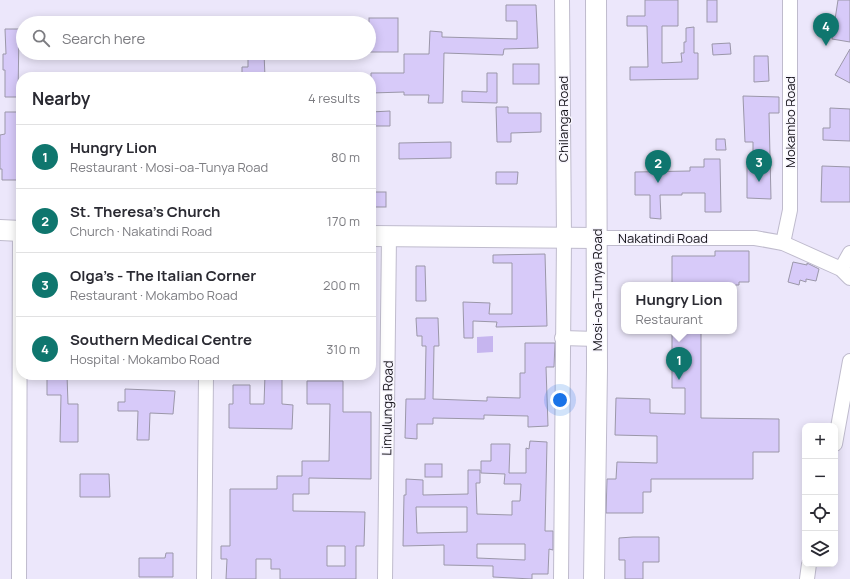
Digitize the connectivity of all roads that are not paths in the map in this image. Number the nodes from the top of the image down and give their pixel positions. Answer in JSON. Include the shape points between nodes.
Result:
{"nodes":[{"id":1,"x":562,"y":0,"type":"edge"},
{"id":2,"x":596,"y":0,"type":"edge"},
{"id":3,"x":790,"y":0,"type":"edge"},
{"id":4,"x":0,"y":230,"type":"edge"},
{"id":5,"x":16,"y":230,"type":"edge"},
{"id":6,"x":380,"y":236,"type":"edge"},
{"id":7,"x":564,"y":238,"type":"junction"},
{"id":8,"x":596,"y":238,"type":"junction"},
{"id":9,"x":783,"y":243,"type":"junction"},
{"id":10,"x":850,"y":253,"type":"edge"},
{"id":11,"x":845,"y":274,"type":"edge"},
{"id":12,"x":562,"y":338,"type":"junction"},
{"id":13,"x":597,"y":339,"type":"junction"},
{"id":14,"x":850,"y":360,"type":"edge"},
{"id":15,"x":20,"y":380,"type":"edge"},
{"id":16,"x":206,"y":380,"type":"edge"},
{"id":17,"x":838,"y":427,"type":"edge"},
{"id":18,"x":809,"y":567,"type":"edge"},
{"id":19,"x":19,"y":579,"type":"edge"},
{"id":20,"x":204,"y":579,"type":"edge"},
{"id":21,"x":385,"y":579,"type":"edge"},
{"id":22,"x":561,"y":579,"type":"edge"},
{"id":23,"x":594,"y":579,"type":"edge"},
{"id":24,"x":807,"y":579,"type":"edge"}],
"edges":[{"from":1,"to":7,"type":"street","name":"Chilanga Road"},
{"from":2,"to":8,"type":"highway","name":"Mosi-oa-Tunya Road"},
{"from":3,"to":9,"type":"street","name":"Mokambo Road","via":[[790,210]]},
{"from":4,"to":5,"type":"highway"},
{"from":6,"to":7,"type":"highway","name":"Nakatindi Road"},
{"from":6,"to":21,"type":"street","name":"Limulunga Road"},
{"from":7,"to":8,"type":"highway","name":"Nakatindi Road"},
{"from":7,"to":12,"type":"street","name":"Chilanga Road"},
{"from":8,"to":9,"type":"street","name":"Nakatindi Road","via":[[755,238]]},
{"from":8,"to":13,"type":"highway","name":"Mosi-oa-Tunya Road"},
{"from":9,"to":11,"type":"street","name":"Nakatindi Road"},
{"from":10,"to":11,"type":"street"},
{"from":12,"to":13,"type":"street"},
{"from":12,"to":22,"type":"street","name":"Chilanga Road"},
{"from":13,"to":23,"type":"highway","name":"Mosi-oa-Tunya Road"},
{"from":14,"to":17,"type":"street"},
{"from":15,"to":19,"type":"street"},
{"from":16,"to":20,"type":"street"},
{"from":18,"to":24,"type":"street"}]}
